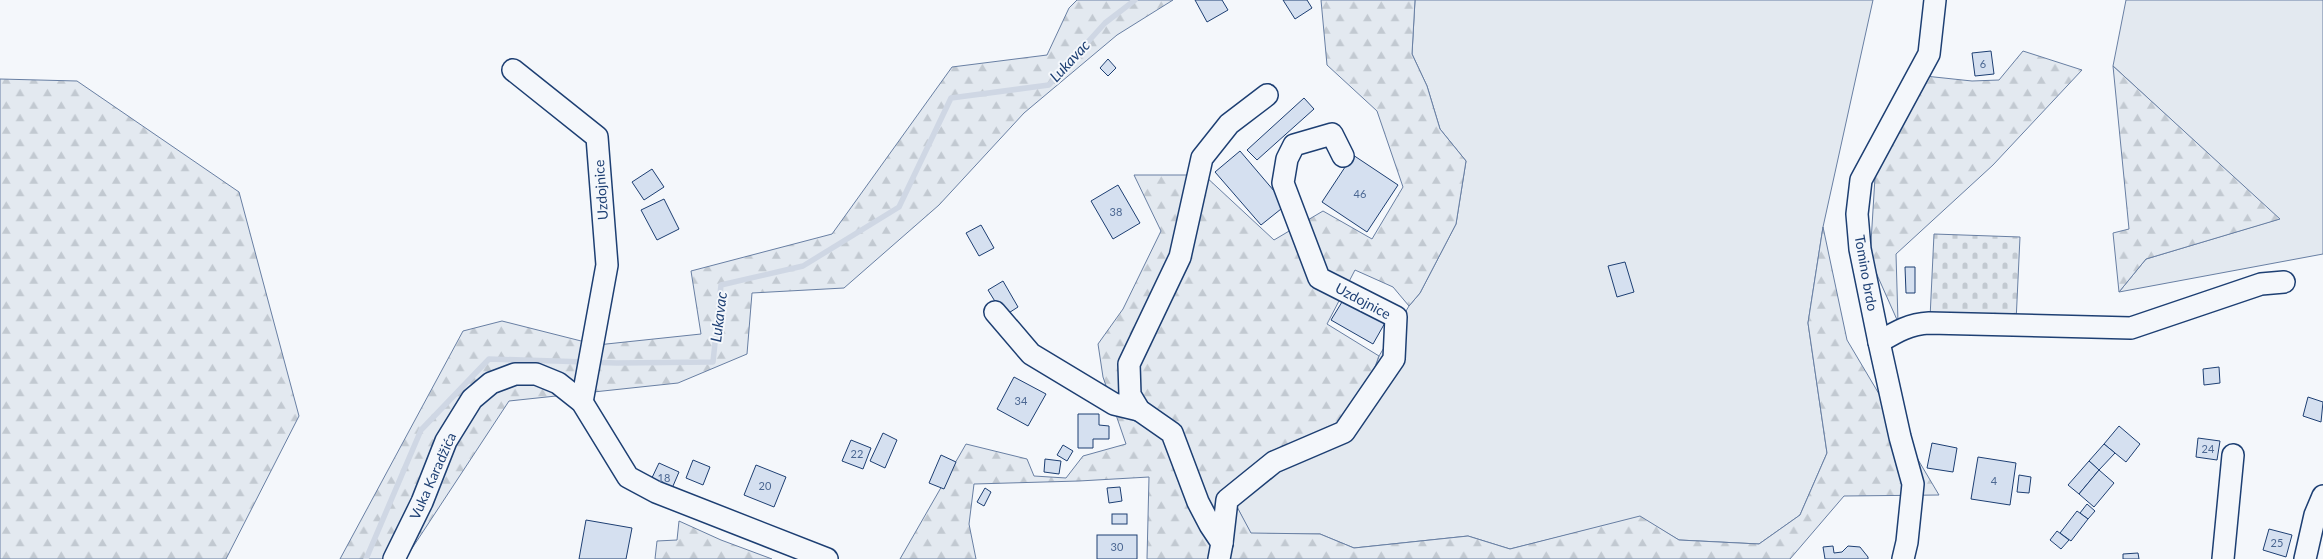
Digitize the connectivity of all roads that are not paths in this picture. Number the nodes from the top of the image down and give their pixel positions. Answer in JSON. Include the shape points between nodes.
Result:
{"nodes":[{"id":1,"x":1935,"y":0,"type":"edge"},
{"id":2,"x":512,"y":70,"type":"dead end"},
{"id":3,"x":1267,"y":95,"type":"dead end"},
{"id":4,"x":1342,"y":156,"type":"dead end"},
{"id":5,"x":2284,"y":282,"type":"dead end"},
{"id":6,"x":995,"y":312,"type":"dead end"},
{"id":7,"x":1879,"y":342,"type":"junction"},
{"id":8,"x":582,"y":402,"type":"junction"},
{"id":9,"x":1139,"y":410,"type":"junction"},
{"id":10,"x":2233,"y":455,"type":"dead end"},
{"id":11,"x":2323,"y":496,"type":"edge"},
{"id":12,"x":1221,"y":551,"type":"edge"},
{"id":13,"x":394,"y":559,"type":"edge"},
{"id":14,"x":826,"y":559,"type":"edge"},
{"id":15,"x":1903,"y":559,"type":"edge"},
{"id":16,"x":2223,"y":559,"type":"edge"},
{"id":17,"x":2305,"y":559,"type":"edge"}],
"edges":[{"from":1,"to":7,"type":"street","name":"Tomino brdo","via":[[1929,54],[1861,180],[1857,214],[1860,249]]},
{"from":2,"to":8,"type":"street","name":"Uzdojnice","via":[[597,137],[607,265]]},
{"from":3,"to":9,"type":"street","via":[[1229,124],[1202,158],[1180,257],[1129,364],[1130,395]]},
{"from":4,"to":12,"type":"street","name":"Uzdojnice","via":[[1332,134],[1294,145],[1287,159],[1283,183],[1319,278],[1396,317],[1394,359],[1344,432],[1274,462],[1227,500]]},
{"from":5,"to":7,"type":"street","via":[[2261,284],[2131,328],[1929,323],[1901,328]]},
{"from":6,"to":9,"type":"street","name":"Uzdojnice","via":[[1031,354],[1114,404]]},
{"from":7,"to":15,"type":"street","name":"Tomino brdo","via":[[1913,484]]},
{"from":8,"to":13,"type":"street","name":"Vuka Karadžića","via":[[558,383],[536,374],[515,374],[491,383],[472,399],[446,441],[422,502]]},
{"from":8,"to":14,"type":"street","via":[[628,477],[656,492]]},
{"from":9,"to":12,"type":"street","name":"Uzdojnice","via":[[1172,433]]},
{"from":10,"to":16,"type":"street"},
{"from":11,"to":17,"type":"street"}]}
